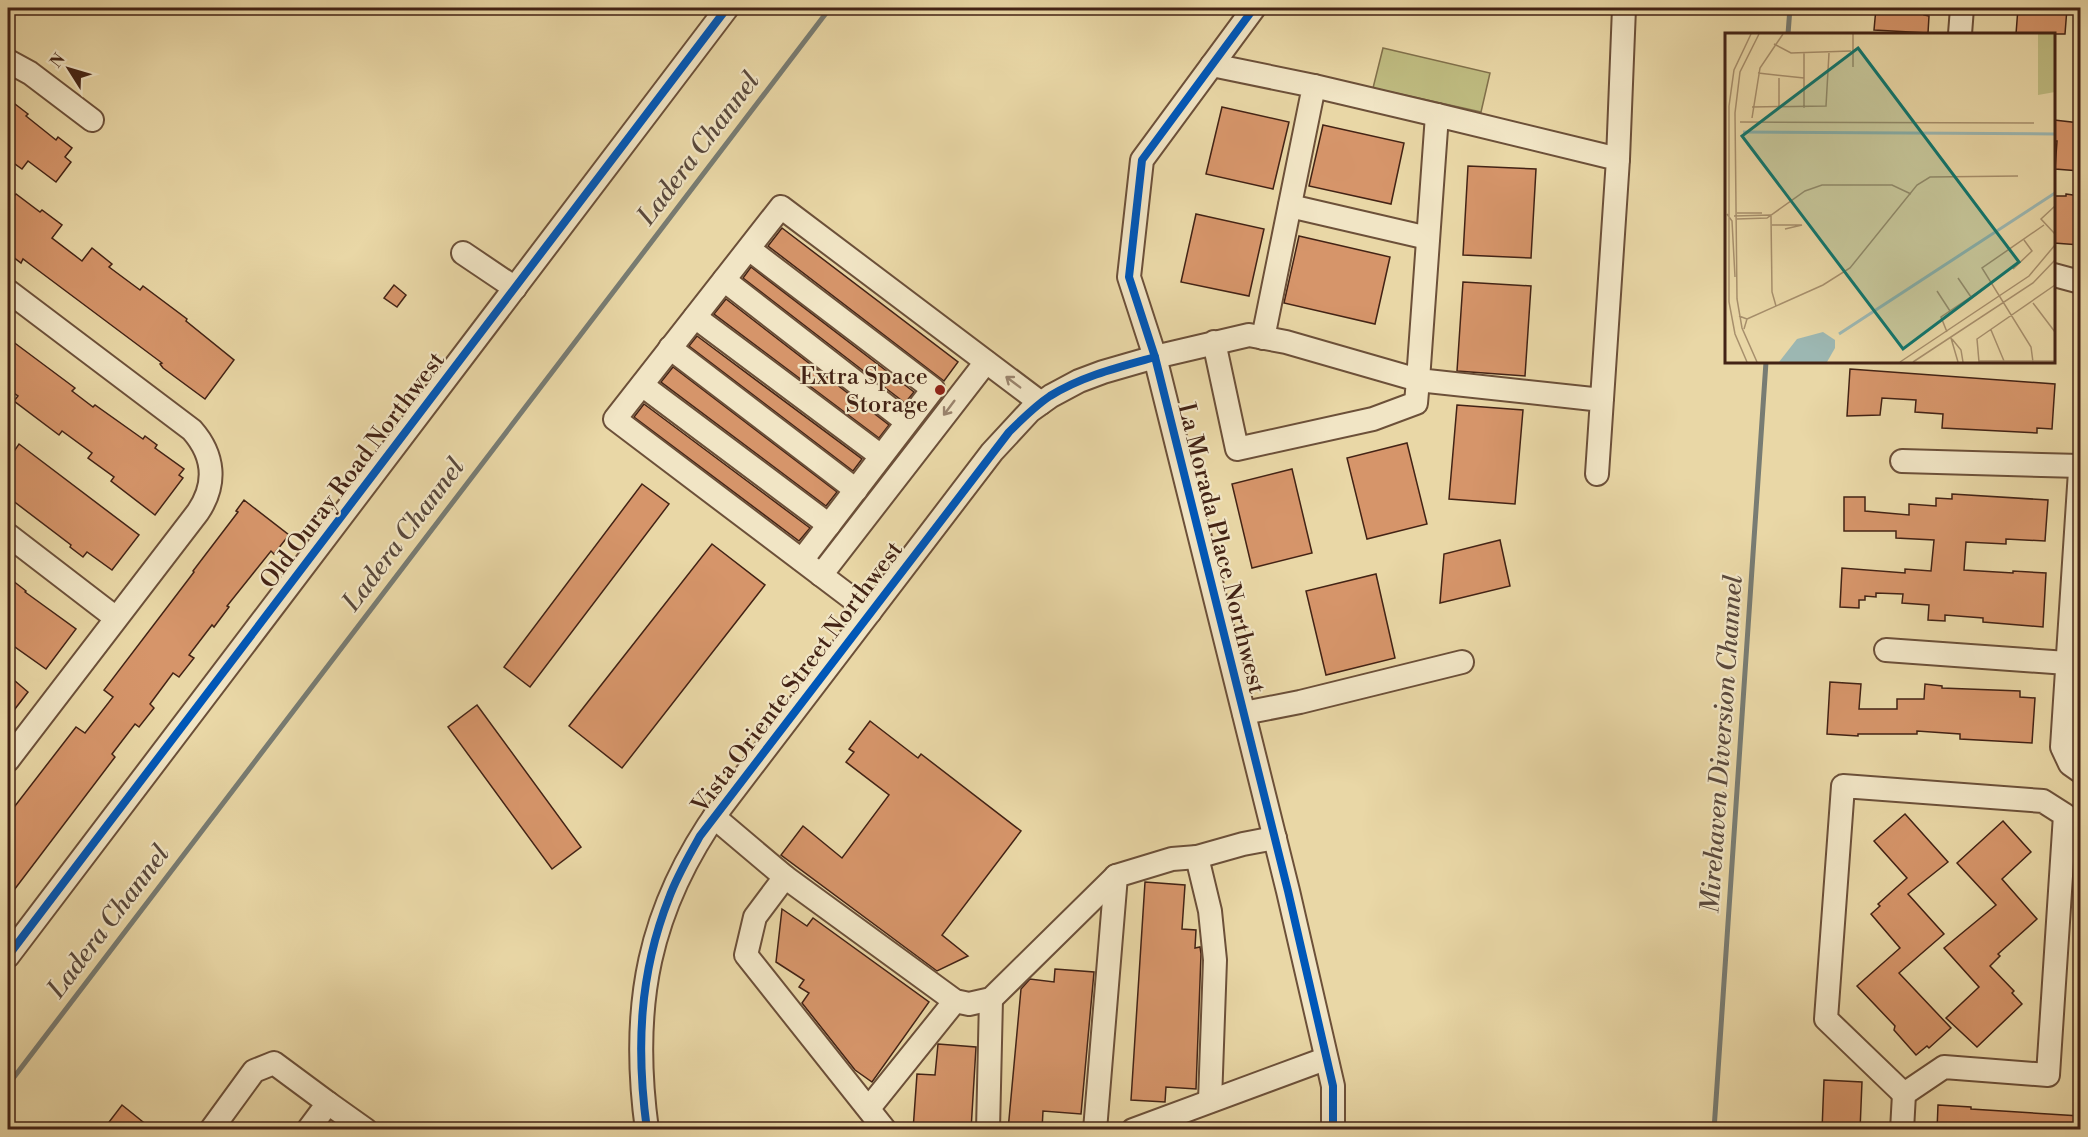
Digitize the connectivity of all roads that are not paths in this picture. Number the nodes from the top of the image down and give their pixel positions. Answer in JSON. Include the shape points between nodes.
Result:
{"nodes":[{"id":1,"x":727,"y":8,"type":"edge"},
{"id":2,"x":1254,"y":8,"type":"edge"},
{"id":3,"x":1624,"y":8,"type":"edge"},
{"id":4,"x":1962,"y":8,"type":"edge"},
{"id":5,"x":1960,"y":33,"type":"edge"},
{"id":6,"x":8,"y":61,"type":"edge"},
{"id":7,"x":1212,"y":65,"type":"junction"},
{"id":8,"x":1314,"y":86,"type":"junction"},
{"id":9,"x":1437,"y":115,"type":"junction"},
{"id":10,"x":92,"y":120,"type":"dead end"},
{"id":11,"x":1618,"y":159,"type":"junction"},
{"id":12,"x":1290,"y":206,"type":"junction"},
{"id":13,"x":1428,"y":238,"type":"junction"},
{"id":14,"x":748,"y":249,"type":"junction"},
{"id":15,"x":463,"y":253,"type":"dead end"},
{"id":16,"x":2055,"y":275,"type":"edge"},
{"id":17,"x":724,"y":280,"type":"junction"},
{"id":18,"x":2080,"y":282,"type":"edge"},
{"id":19,"x":515,"y":288,"type":"junction"},
{"id":20,"x":8,"y":291,"type":"edge"},
{"id":21,"x":695,"y":316,"type":"junction"},
{"id":22,"x":1263,"y":338,"type":"junction"},
{"id":23,"x":1214,"y":342,"type":"junction"},
{"id":24,"x":670,"y":348,"type":"junction"},
{"id":25,"x":1155,"y":357,"type":"junction"},
{"id":26,"x":986,"y":362,"type":"junction"},
{"id":27,"x":1418,"y":380,"type":"junction"},
{"id":28,"x":642,"y":385,"type":"junction"},
{"id":29,"x":1602,"y":400,"type":"junction"},
{"id":30,"x":1041,"y":403,"type":"junction"},
{"id":31,"x":907,"y":422,"type":"junction"},
{"id":32,"x":881,"y":456,"type":"junction"},
{"id":33,"x":1902,"y":461,"type":"dead end"},
{"id":34,"x":2080,"y":466,"type":"edge"},
{"id":35,"x":2080,"y":471,"type":"edge"},
{"id":36,"x":1597,"y":474,"type":"dead end"},
{"id":37,"x":856,"y":490,"type":"junction"},
{"id":38,"x":829,"y":525,"type":"junction"},
{"id":39,"x":8,"y":535,"type":"edge"},
{"id":40,"x":802,"y":560,"type":"junction"},
{"id":41,"x":821,"y":575,"type":"junction"},
{"id":42,"x":870,"y":612,"type":"junction"},
{"id":43,"x":116,"y":618,"type":"junction"},
{"id":44,"x":1886,"y":650,"type":"dead end"},
{"id":45,"x":1462,"y":662,"type":"dead end"},
{"id":46,"x":2067,"y":663,"type":"junction"},
{"id":47,"x":1244,"y":714,"type":"junction"},
{"id":48,"x":8,"y":760,"type":"edge"},
{"id":49,"x":2080,"y":771,"type":"edge"},
{"id":50,"x":714,"y":817,"type":"junction"},
{"id":51,"x":1275,"y":838,"type":"junction"},
{"id":52,"x":1197,"y":857,"type":"junction"},
{"id":53,"x":1116,"y":876,"type":"junction"},
{"id":54,"x":785,"y":877,"type":"junction"},
{"id":55,"x":8,"y":956,"type":"edge"},
{"id":56,"x":991,"y":999,"type":"junction"},
{"id":57,"x":955,"y":1001,"type":"junction"},
{"id":58,"x":1325,"y":1059,"type":"junction"},
{"id":59,"x":1904,"y":1094,"type":"junction"},
{"id":60,"x":1210,"y":1101,"type":"junction"},
{"id":61,"x":328,"y":1103,"type":"junction"},
{"id":62,"x":869,"y":1108,"type":"junction"},
{"id":63,"x":211,"y":1130,"type":"edge"},
{"id":64,"x":308,"y":1130,"type":"edge"},
{"id":65,"x":366,"y":1130,"type":"edge"},
{"id":66,"x":647,"y":1130,"type":"edge"},
{"id":67,"x":885,"y":1130,"type":"edge"},
{"id":68,"x":988,"y":1130,"type":"edge"},
{"id":69,"x":1095,"y":1130,"type":"edge"},
{"id":70,"x":1132,"y":1130,"type":"edge"},
{"id":71,"x":1333,"y":1130,"type":"edge"},
{"id":72,"x":1902,"y":1130,"type":"edge"}],
"edges":[{"from":1,"to":19,"type":"street","name":"Old Ouray Road Northwest"},
{"from":2,"to":7,"type":"street","name":"La Morada Place Northwest"},
{"from":3,"to":11,"type":"street"},
{"from":4,"to":5,"type":"street"},
{"from":6,"to":10,"type":"street"},
{"from":7,"to":8,"type":"street"},
{"from":7,"to":25,"type":"street","name":"La Morada Place Northwest","via":[[1142,160],[1130,277]]},
{"from":8,"to":9,"type":"street"},
{"from":8,"to":12,"type":"street"},
{"from":9,"to":11,"type":"street"},
{"from":9,"to":13,"type":"street"},
{"from":11,"to":29,"type":"street"},
{"from":12,"to":13,"type":"street"},
{"from":12,"to":22,"type":"street"},
{"from":13,"to":27,"type":"street"},
{"from":14,"to":17,"type":"street"},
{"from":14,"to":26,"type":"street","via":[[781,207]]},
{"from":14,"to":31,"type":"street","via":[[933,389]]},
{"from":15,"to":19,"type":"street"},
{"from":16,"to":18,"type":"street"},
{"from":17,"to":21,"type":"street"},
{"from":17,"to":31,"type":"street"},
{"from":19,"to":55,"type":"street","name":"Old Ouray Road Northwest"},
{"from":20,"to":43,"type":"street","via":[[192,430],[210,462],[210,485],[204,504]]},
{"from":21,"to":24,"type":"street"},
{"from":21,"to":32,"type":"street"},
{"from":22,"to":23,"type":"street","name":"Vista Oriente Street Northwest","via":[[1249,335]]},
{"from":22,"to":27,"type":"street","name":"Vista Oriente Street Northwest"},
{"from":23,"to":25,"type":"street","name":"Vista Oriente Street Northwest"},
{"from":23,"to":27,"type":"street","via":[[1237,449],[1373,419],[1416,403]]},
{"from":24,"to":28,"type":"street"},
{"from":24,"to":37,"type":"street"},
{"from":25,"to":30,"type":"street","name":"Vista Oriente Street Northwest","via":[[1079,381]]},
{"from":25,"to":47,"type":"street","name":"La Morada Place Northwest"},
{"from":30,"to":26,"type":"street","one_way":true},
{"from":26,"to":41,"type":"street","one_way":true},
{"from":27,"to":29,"type":"street","name":"Vista Oriente Street Northwest"},
{"from":28,"to":38,"type":"street"},
{"from":28,"to":40,"type":"street","via":[[615,418]]},
{"from":29,"to":36,"type":"street"},
{"from":30,"to":42,"type":"street","name":"Vista Oriente Street Northwest","via":[[992,452]]},
{"from":31,"to":32,"type":"street"},
{"from":32,"to":37,"type":"street"},
{"from":33,"to":34,"type":"street"},
{"from":35,"to":46,"type":"street"},
{"from":37,"to":38,"type":"street"},
{"from":38,"to":40,"type":"street"},
{"from":39,"to":43,"type":"street"},
{"from":40,"to":41,"type":"street"},
{"from":41,"to":42,"type":"street"},
{"from":42,"to":50,"type":"street","name":"Vista Oriente Street Northwest"},
{"from":43,"to":48,"type":"street"},
{"from":44,"to":46,"type":"street"},
{"from":45,"to":47,"type":"street"},
{"from":46,"to":49,"type":"street","via":[[2062,747],[2070,764]]},
{"from":47,"to":51,"type":"street","name":"La Morada Place Northwest"},
{"from":50,"to":54,"type":"street"},
{"from":50,"to":66,"type":"street","name":"Vista Oriente Street Northwest","via":[[668,898],[647,972],[639,1047]]},
{"from":51,"to":52,"type":"street"},
{"from":51,"to":58,"type":"street","name":"La Morada Place Northwest"},
{"from":52,"to":53,"type":"street","via":[[1172,859]]},
{"from":52,"to":60,"type":"street","via":[[1210,911],[1215,960]]},
{"from":53,"to":56,"type":"street"},
{"from":53,"to":69,"type":"street"},
{"from":54,"to":57,"type":"street"},
{"from":54,"to":62,"type":"street","via":[[755,917],[746,956]]},
{"from":56,"to":57,"type":"street","via":[[969,1004]]},
{"from":56,"to":68,"type":"street"},
{"from":57,"to":62,"type":"street"},
{"from":58,"to":60,"type":"street"},
{"from":58,"to":71,"type":"street","name":"La Morada Place Northwest","via":[[1333,1086]]},
{"from":59,"to":59,"type":"street","via":[[1944,1067],[2048,1075],[2065,815],[2043,801],[1843,786],[1826,1019]]},
{"from":59,"to":72,"type":"street"},
{"from":60,"to":70,"type":"street"},
{"from":61,"to":63,"type":"street","via":[[274,1063],[254,1071]]},
{"from":61,"to":64,"type":"street"},
{"from":61,"to":65,"type":"street"},
{"from":62,"to":67,"type":"street"}]}
